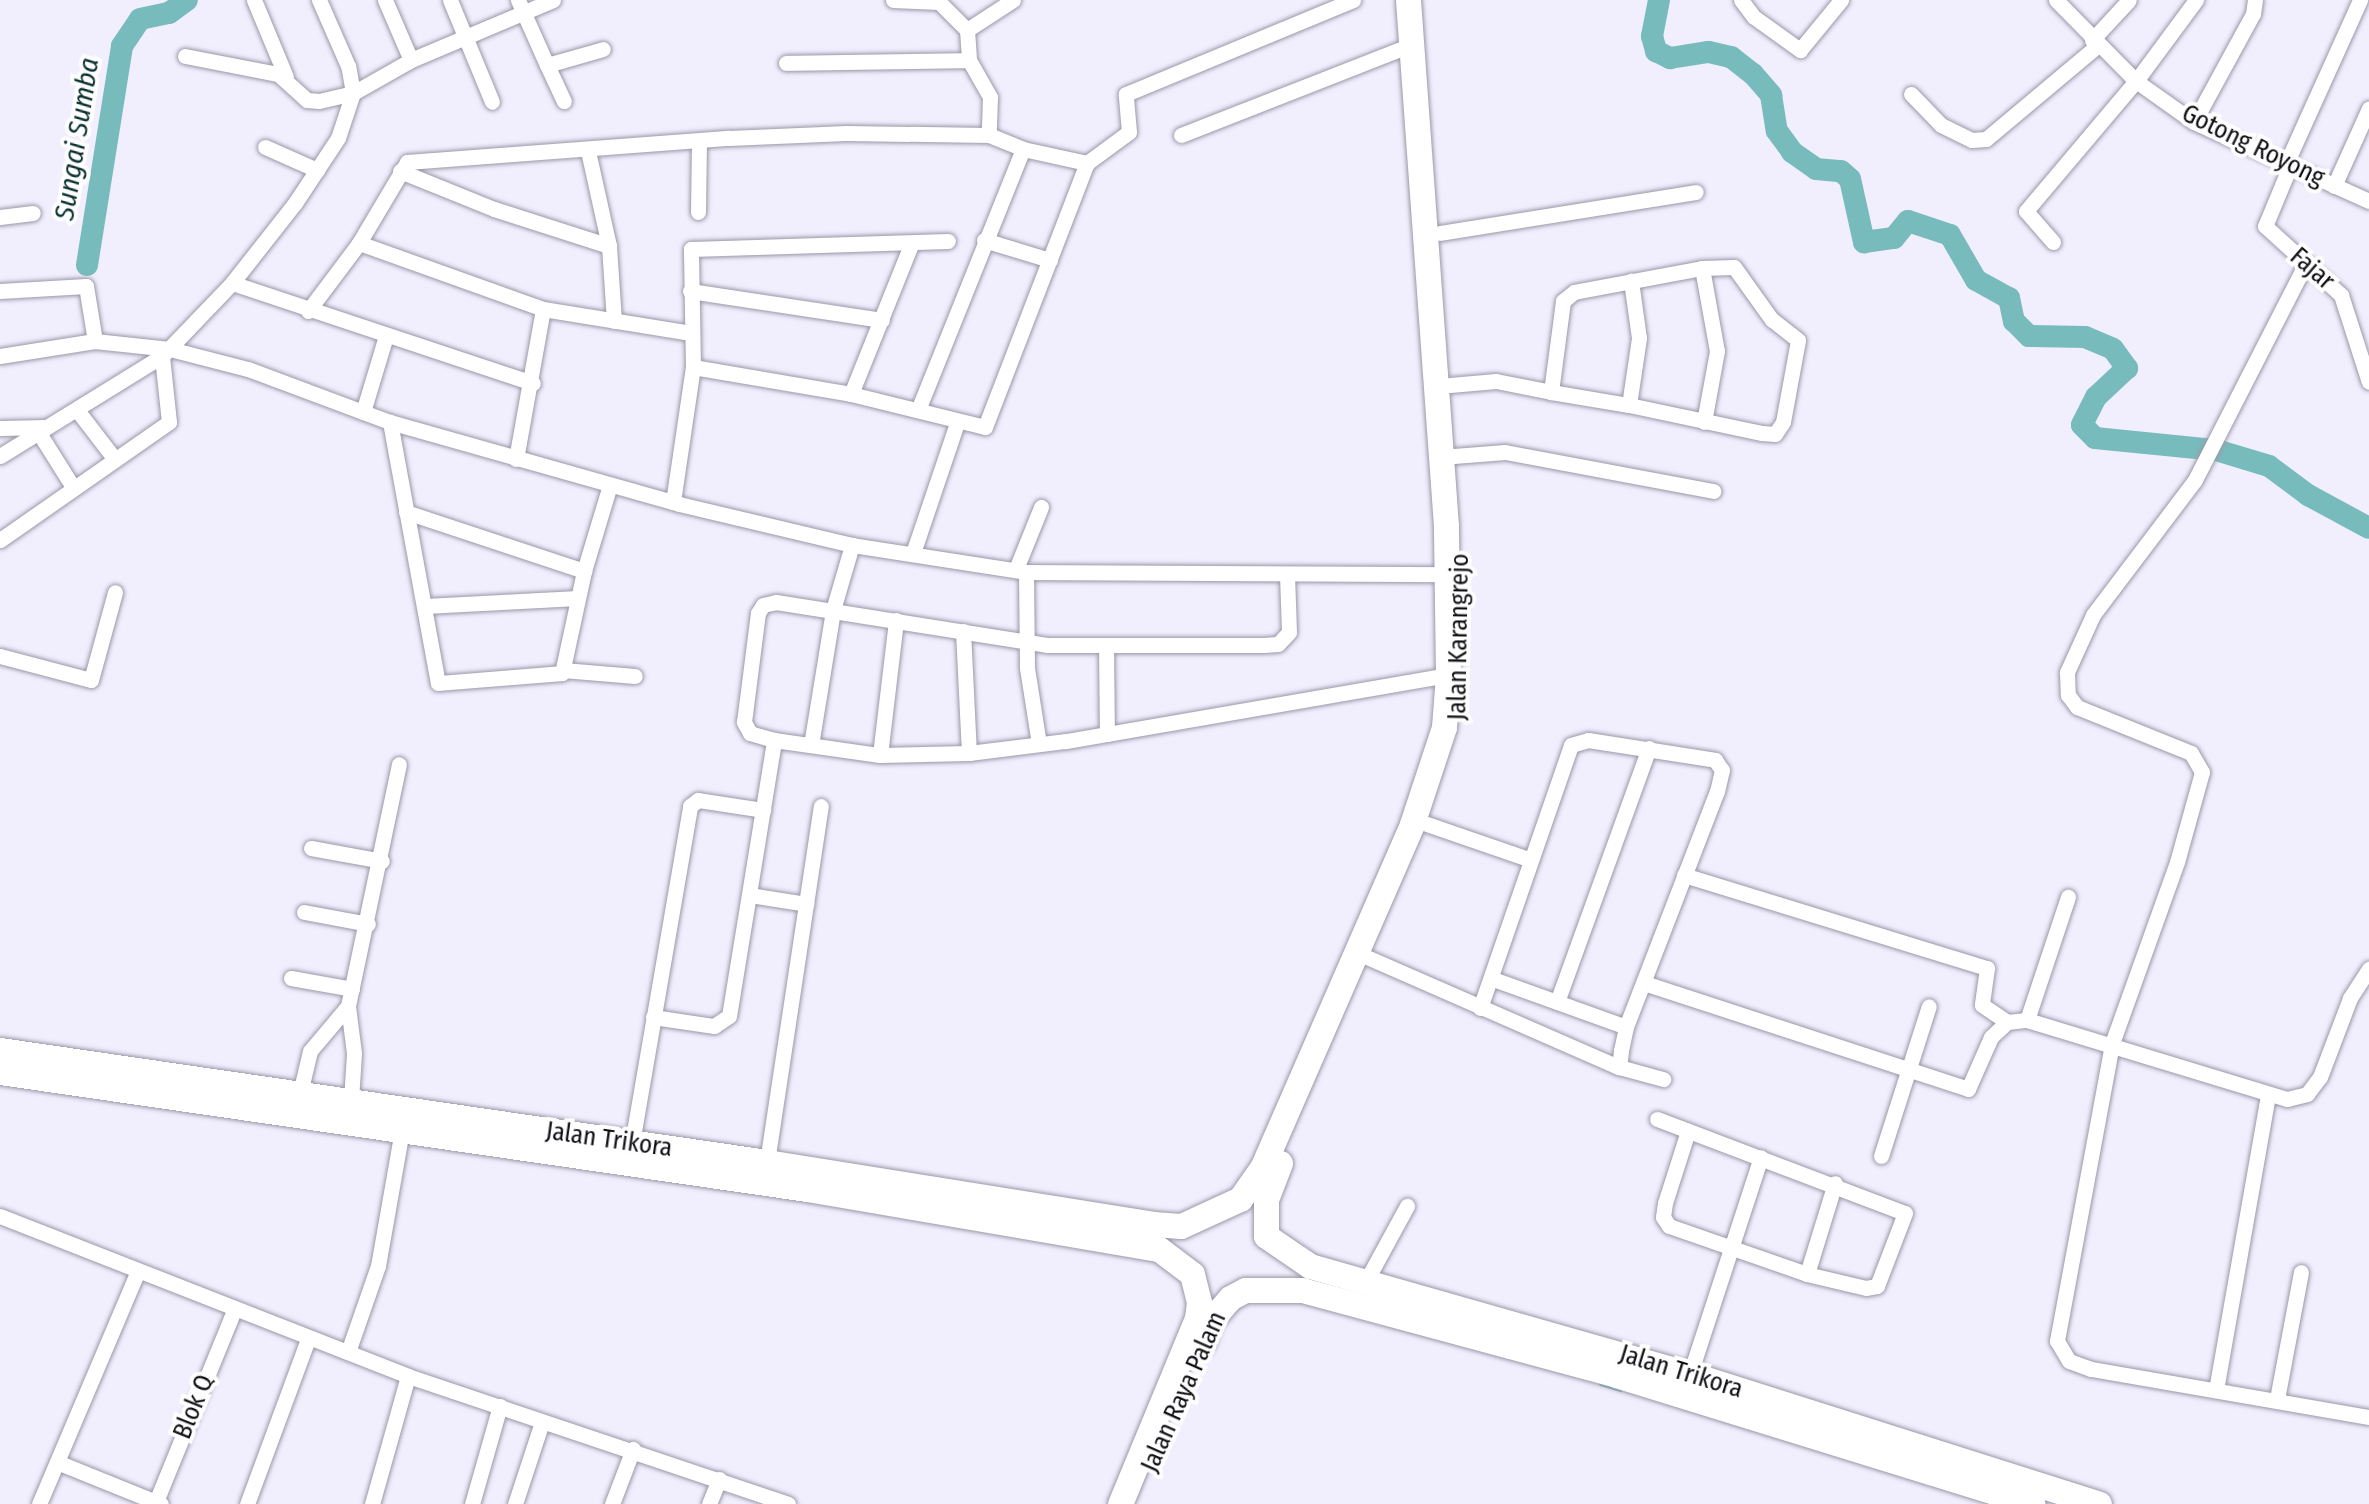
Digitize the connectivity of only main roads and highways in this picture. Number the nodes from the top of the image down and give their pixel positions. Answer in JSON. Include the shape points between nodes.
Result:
{"nodes":[{"id":1,"x":1408,"y":0,"type":"edge"},
{"id":2,"x":1423,"y":0,"type":"edge"},
{"id":3,"x":1425,"y":134,"type":"junction"},
{"id":4,"x":1448,"y":457,"type":"junction"},
{"id":5,"x":0,"y":1050,"type":"edge"},
{"id":6,"x":0,"y":1072,"type":"edge"},
{"id":7,"x":225,"y":1094,"type":"junction"},
{"id":8,"x":272,"y":1100,"type":"junction"},
{"id":9,"x":1216,"y":1213,"type":"junction"},
{"id":10,"x":1266,"y":1236,"type":"junction"},
{"id":11,"x":1192,"y":1274,"type":"junction"},
{"id":12,"x":1245,"y":1290,"type":"junction"},
{"id":13,"x":1120,"y":1504,"type":"edge"},
{"id":14,"x":1133,"y":1504,"type":"edge"},
{"id":15,"x":2033,"y":1504,"type":"edge"},
{"id":16,"x":2100,"y":1504,"type":"edge"}],
"edges":[{"from":1,"to":3,"type":"main road","name":"Jalan Karangrejo"},
{"from":2,"to":3,"type":"main road","name":"Jalan Karangrejo"},
{"from":3,"to":4,"type":"main road","name":"Jalan Karangrejo"},
{"from":3,"to":4,"type":"main road","name":"Jalan Karangrejo","via":[[1440,232]]},
{"from":4,"to":9,"type":"main road","name":"Jalan Karangrejo","via":[[1448,675],[1439,752],[1262,1168],[1240,1199]]},
{"from":4,"to":10,"type":"main road","name":"Jalan Karangrejo","via":[[1463,679],[1456,744],[1266,1199]]},
{"from":5,"to":7,"type":"main road","name":"Jalan Trikora"},
{"from":6,"to":7,"type":"main road","name":"Jalan Trikora"},
{"from":7,"to":8,"type":"main road","name":"Jalan Trikora"},
{"from":8,"to":9,"type":"main road","name":"Jalan Trikora","via":[[300,1094],[351,1100],[1153,1224],[1182,1226]]},
{"from":8,"to":11,"type":"main road","name":"Jalan Trikora","via":[[402,1130],[1064,1230],[1159,1250]]},
{"from":9,"to":10,"type":"main road","via":[[1240,1213]]},
{"from":9,"to":11,"type":"main road","via":[[1189,1238]]},
{"from":10,"to":12,"type":"main road","via":[[1264,1274]]},
{"from":10,"to":16,"type":"main road","name":"Jalan Trikora","via":[[1310,1266],[1365,1284],[1690,1374]]},
{"from":11,"to":12,"type":"main road","via":[[1210,1290]]},
{"from":11,"to":13,"type":"main road","name":"Jalan Raya Palam","via":[[1199,1302],[1191,1338]]},
{"from":12,"to":14,"type":"main road","name":"Jalan Raya Palam","via":[[1211,1320]]},
{"from":12,"to":15,"type":"main road","name":"Jalan Trikora","via":[[1302,1290],[1434,1324]]}]}
